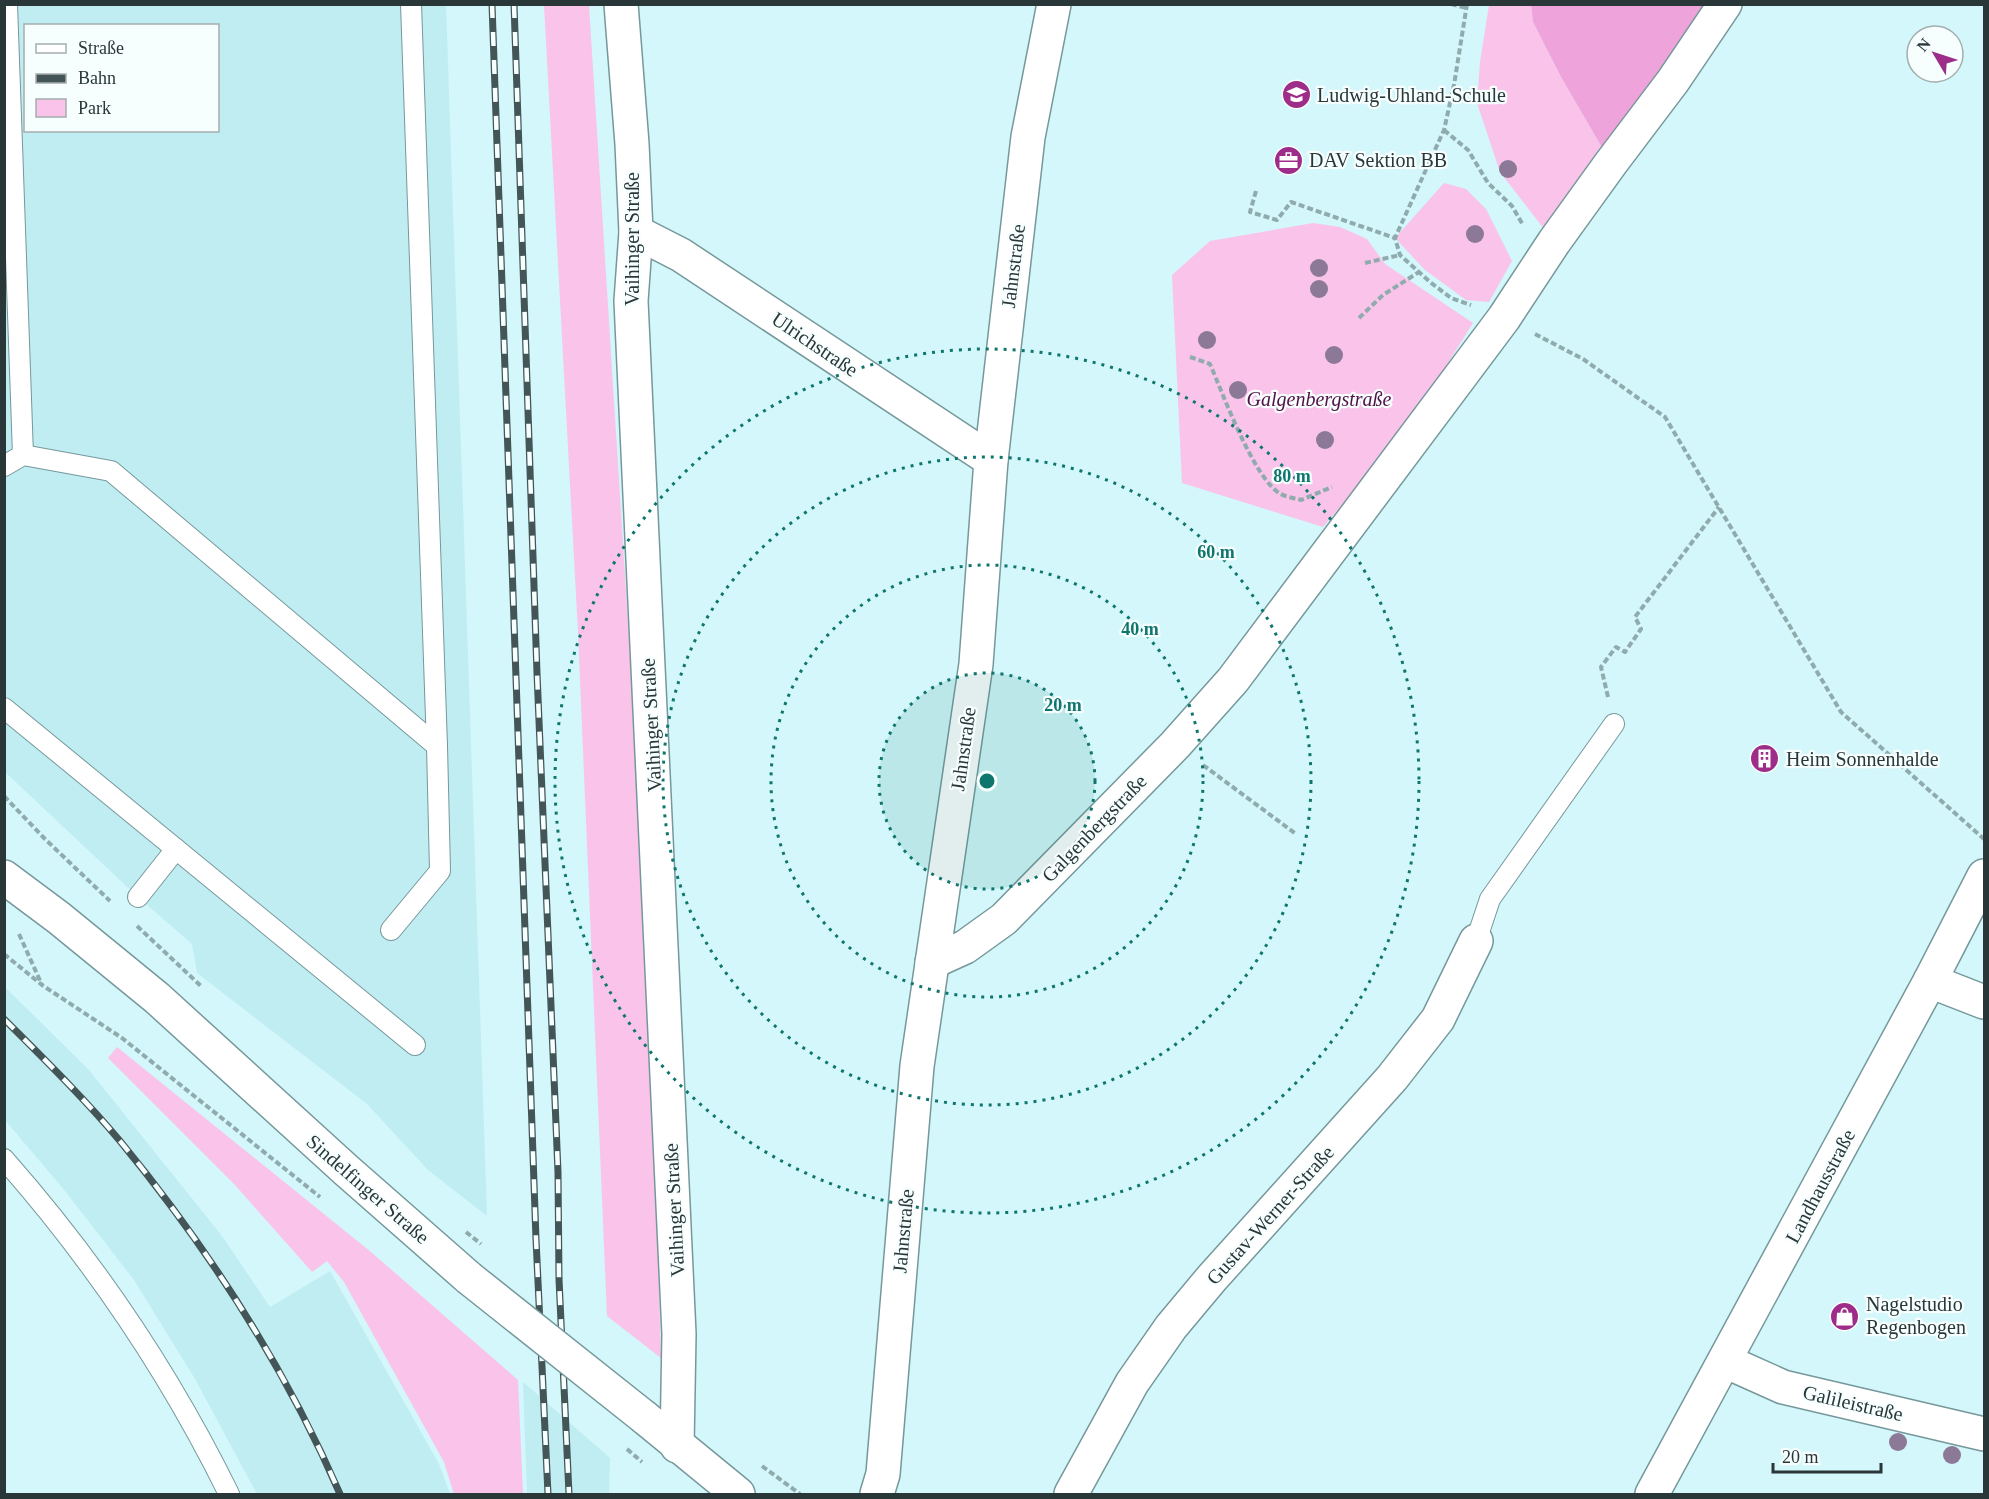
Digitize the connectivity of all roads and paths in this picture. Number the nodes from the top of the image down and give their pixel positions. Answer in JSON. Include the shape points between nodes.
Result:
{"nodes":[{"id":1,"x":7,"y":4,"type":"edge"},
{"id":2,"x":411,"y":4,"type":"edge"},
{"id":3,"x":621,"y":4,"type":"edge"},
{"id":4,"x":1054,"y":4,"type":"edge"},
{"id":5,"x":1451,"y":4,"type":"edge"},
{"id":6,"x":1725,"y":4,"type":"edge"},
{"id":7,"x":1466,"y":6,"type":"edge"},
{"id":8,"x":1444,"y":130,"type":"junction"},
{"id":9,"x":1256,"y":191,"type":"dead end"},
{"id":10,"x":1519,"y":218,"type":"dead end"},
{"id":11,"x":636,"y":232,"type":"junction"},
{"id":12,"x":1395,"y":238,"type":"junction"},
{"id":13,"x":1400,"y":255,"type":"junction"},
{"id":14,"x":1365,"y":263,"type":"dead end"},
{"id":15,"x":1419,"y":272,"type":"junction"},
{"id":16,"x":1359,"y":318,"type":"dead end"},
{"id":17,"x":1504,"y":318,"type":"junction"},
{"id":18,"x":1190,"y":357,"type":"dead end"},
{"id":19,"x":23,"y":455,"type":"junction"},
{"id":20,"x":991,"y":460,"type":"junction"},
{"id":21,"x":4,"y":466,"type":"edge"},
{"id":22,"x":1376,"y":489,"type":"junction"},
{"id":23,"x":1719,"y":507,"type":"junction"},
{"id":24,"x":1601,"y":667,"type":"dead end"},
{"id":25,"x":4,"y":708,"type":"edge"},
{"id":26,"x":1614,"y":724,"type":"dead end"},
{"id":27,"x":1175,"y":745,"type":"junction"},
{"id":28,"x":436,"y":746,"type":"junction"},
{"id":29,"x":4,"y":796,"type":"edge"},
{"id":30,"x":1296,"y":834,"type":"dead end"},
{"id":31,"x":1984,"y":839,"type":"edge"},
{"id":32,"x":176,"y":849,"type":"junction"},
{"id":33,"x":1984,"y":876,"type":"edge"},
{"id":34,"x":4,"y":877,"type":"edge"},
{"id":35,"x":138,"y":897,"type":"dead end"},
{"id":36,"x":114,"y":905,"type":"dead end"},
{"id":37,"x":132,"y":921,"type":"dead end"},
{"id":38,"x":390,"y":930,"type":"dead end"},
{"id":39,"x":19,"y":932,"type":"dead end"},
{"id":40,"x":1476,"y":941,"type":"joint"},
{"id":41,"x":4,"y":954,"type":"edge"},
{"id":42,"x":933,"y":962,"type":"junction"},
{"id":43,"x":1930,"y":981,"type":"junction"},
{"id":44,"x":42,"y":985,"type":"junction"},
{"id":45,"x":210,"y":995,"type":"dead end"},
{"id":46,"x":1984,"y":1002,"type":"edge"},
{"id":47,"x":416,"y":1045,"type":"dead end"},
{"id":48,"x":254,"y":1144,"type":"dead end"},
{"id":49,"x":4,"y":1159,"type":"edge"},
{"id":50,"x":1725,"y":1361,"type":"junction"},
{"id":51,"x":1984,"y":1434,"type":"edge"},
{"id":52,"x":677,"y":1446,"type":"junction"},
{"id":53,"x":229,"y":1494,"type":"edge"},
{"id":54,"x":738,"y":1494,"type":"edge"},
{"id":55,"x":877,"y":1494,"type":"edge"},
{"id":56,"x":1071,"y":1494,"type":"edge"},
{"id":57,"x":1652,"y":1494,"type":"edge"}],
"edges":[{"from":1,"to":19,"type":"lane"},
{"from":2,"to":28,"type":"lane"},
{"from":3,"to":11,"type":"street","name":"Vaihinger Straße"},
{"from":4,"to":20,"type":"street","name":"Jahnstraße","via":[[1028,137]]},
{"from":5,"to":7,"type":"path"},
{"from":6,"to":17,"type":"street","name":"Galgenbergstraße"},
{"from":7,"to":8,"type":"path"},
{"from":8,"to":10,"type":"path","via":[[1467,150],[1488,183]]},
{"from":8,"to":12,"type":"path"},
{"from":9,"to":12,"type":"path","via":[[1250,212],[1277,220],[1291,202]]},
{"from":11,"to":20,"type":"street","name":"Ulrichstraße","via":[[681,255]]},
{"from":11,"to":52,"type":"street","name":"Vaihinger Straße","via":[[631,301],[679,1334]]},
{"from":12,"to":13,"type":"path"},
{"from":13,"to":14,"type":"path"},
{"from":13,"to":15,"type":"path"},
{"from":15,"to":16,"type":"path","via":[[1383,295]]},
{"from":15,"to":17,"type":"path","via":[[1452,298]]},
{"from":17,"to":22,"type":"street","name":"Galgenbergstraße"},
{"from":17,"to":23,"type":"path","via":[[1583,359],[1665,417]]},
{"from":18,"to":22,"type":"path","via":[[1210,364],[1263,478],[1279,493],[1301,500],[1353,477]]},
{"from":19,"to":21,"type":"lane"},
{"from":19,"to":28,"type":"lane","via":[[111,471]]},
{"from":20,"to":42,"type":"street","name":"Jahnstraße","via":[[976,664]]},
{"from":22,"to":27,"type":"street","name":"Galgenbergstraße","via":[[1233,680]]},
{"from":23,"to":24,"type":"path","via":[[1635,617],[1641,629],[1625,652],[1616,647]]},
{"from":23,"to":31,"type":"path","via":[[1841,712]]},
{"from":25,"to":32,"type":"lane"},
{"from":26,"to":40,"type":"lane","via":[[1490,899]]},
{"from":27,"to":30,"type":"path"},
{"from":27,"to":42,"type":"street","name":"Galgenbergstraße","via":[[1004,919]]},
{"from":28,"to":38,"type":"lane","via":[[440,871]]},
{"from":29,"to":36,"type":"path"},
{"from":32,"to":35,"type":"lane"},
{"from":32,"to":47,"type":"lane"},
{"from":33,"to":43,"type":"street","name":"Landhausstraße"},
{"from":34,"to":52,"type":"street","name":"Sindelfinger Straße","bridge":true,"via":[[157,998],[469,1278]]},
{"from":37,"to":45,"type":"path"},
{"from":39,"to":44,"type":"path"},
{"from":40,"to":56,"type":"street","name":"Gustav-Werner-Straße","via":[[1438,1019],[1392,1078],[1172,1327],[1132,1383]]},
{"from":41,"to":44,"type":"path"},
{"from":42,"to":55,"type":"street","name":"Jahnstraße","via":[[917,1066],[883,1474]]},
{"from":43,"to":46,"type":"street"},
{"from":43,"to":50,"type":"street","name":"Landhausstraße"},
{"from":44,"to":48,"type":"path","via":[[122,1038]]},
{"from":49,"to":53,"type":"lane","via":[[68,1234],[154,1360]]},
{"from":50,"to":51,"type":"street","name":"Galileistraße","via":[[1783,1387]]},
{"from":50,"to":57,"type":"street","name":"Landhausstraße"},
{"from":52,"to":54,"type":"street","name":"Sindelfinger Straße"}]}
